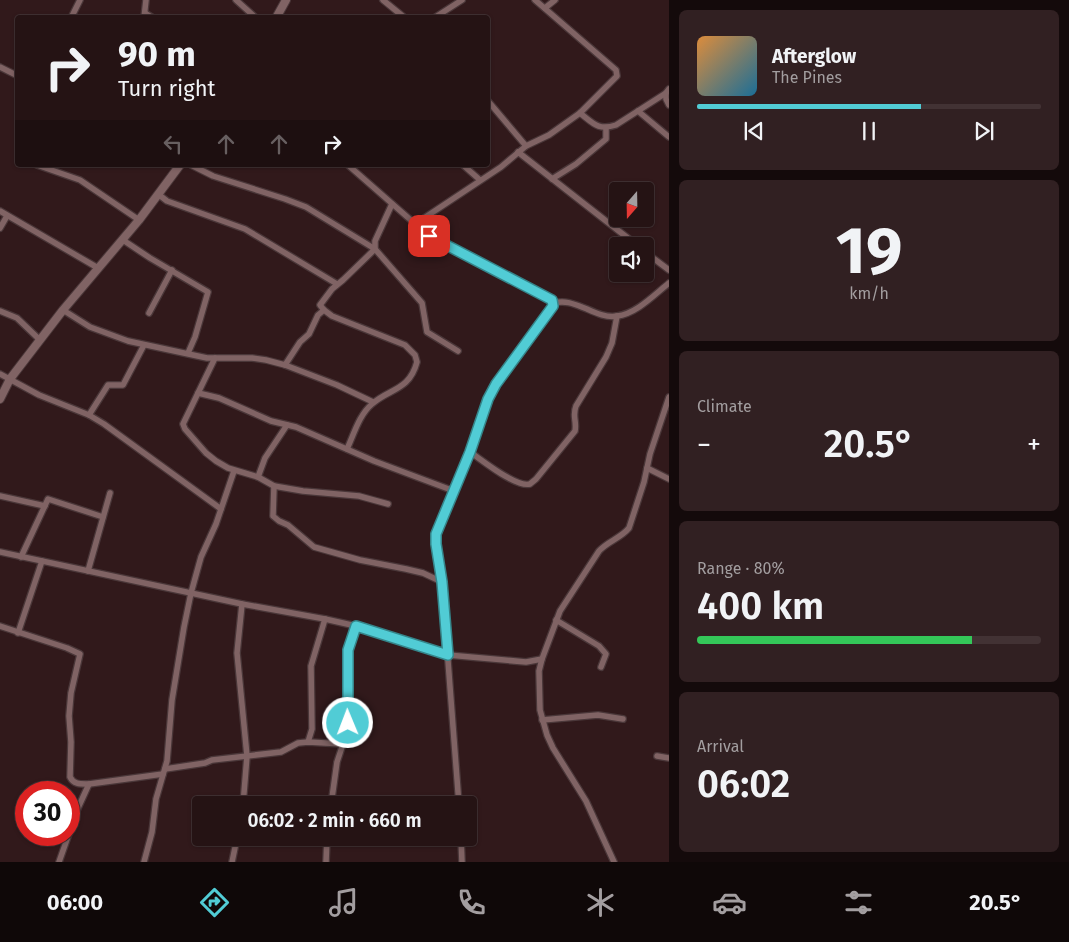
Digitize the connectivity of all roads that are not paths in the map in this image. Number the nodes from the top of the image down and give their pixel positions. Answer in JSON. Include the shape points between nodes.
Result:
{"nodes":[{"id":1,"x":80,"y":0,"type":"edge"},
{"id":2,"x":146,"y":0,"type":"edge"},
{"id":3,"x":236,"y":0,"type":"edge"},
{"id":4,"x":286,"y":0,"type":"edge"},
{"id":5,"x":382,"y":0,"type":"edge"},
{"id":6,"x":462,"y":0,"type":"edge"},
{"id":7,"x":535,"y":0,"type":"edge"},
{"id":8,"x":555,"y":0,"type":"edge"},
{"id":9,"x":545,"y":8,"type":"junction"},
{"id":10,"x":72,"y":15,"type":"edge"},
{"id":11,"x":145,"y":15,"type":"edge"},
{"id":12,"x":253,"y":15,"type":"edge"},
{"id":13,"x":278,"y":15,"type":"edge"},
{"id":14,"x":401,"y":15,"type":"edge"},
{"id":15,"x":439,"y":15,"type":"edge"},
{"id":16,"x":0,"y":67,"type":"edge"},
{"id":17,"x":15,"y":74,"type":"edge"},
{"id":18,"x":667,"y":91,"type":"edge"},
{"id":19,"x":490,"y":103,"type":"edge"},
{"id":20,"x":669,"y":105,"type":"edge"},
{"id":21,"x":638,"y":111,"type":"junction"},
{"id":22,"x":580,"y":113,"type":"junction"},
{"id":23,"x":606,"y":128,"type":"junction"},
{"id":24,"x":669,"y":137,"type":"edge"},
{"id":25,"x":526,"y":146,"type":"junction"},
{"id":26,"x":518,"y":152,"type":"junction"},
{"id":27,"x":43,"y":167,"type":"edge"},
{"id":28,"x":178,"y":167,"type":"edge"},
{"id":29,"x":195,"y":167,"type":"edge"},
{"id":30,"x":350,"y":167,"type":"edge"},
{"id":31,"x":465,"y":167,"type":"edge"},
{"id":32,"x":552,"y":179,"type":"junction"},
{"id":33,"x":480,"y":180,"type":"junction"},
{"id":34,"x":158,"y":194,"type":"junction"},
{"id":35,"x":392,"y":204,"type":"junction"},
{"id":36,"x":0,"y":211,"type":"edge"},
{"id":37,"x":7,"y":216,"type":"junction"},
{"id":38,"x":139,"y":220,"type":"junction"},
{"id":39,"x":415,"y":224,"type":"junction"},
{"id":40,"x":0,"y":228,"type":"edge"},
{"id":41,"x":626,"y":237,"type":"edge"},
{"id":42,"x":123,"y":240,"type":"junction"},
{"id":43,"x":375,"y":249,"type":"junction"},
{"id":44,"x":654,"y":259,"type":"edge"},
{"id":45,"x":98,"y":268,"type":"junction"},
{"id":46,"x":172,"y":270,"type":"junction"},
{"id":47,"x":669,"y":270,"type":"edge"},
{"id":48,"x":669,"y":283,"type":"edge"},
{"id":49,"x":337,"y":284,"type":"junction"},
{"id":50,"x":553,"y":303,"type":"junction"},
{"id":51,"x":64,"y":310,"type":"junction"},
{"id":52,"x":324,"y":310,"type":"junction"},
{"id":53,"x":0,"y":311,"type":"edge"},
{"id":54,"x":148,"y":313,"type":"dead end"},
{"id":55,"x":617,"y":316,"type":"junction"},
{"id":56,"x":40,"y":340,"type":"junction"},
{"id":57,"x":144,"y":345,"type":"junction"},
{"id":58,"x":458,"y":350,"type":"dead end"},
{"id":59,"x":188,"y":353,"type":"junction"},
{"id":60,"x":215,"y":358,"type":"junction"},
{"id":61,"x":285,"y":365,"type":"junction"},
{"id":62,"x":0,"y":374,"type":"edge"},
{"id":63,"x":10,"y":379,"type":"junction"},
{"id":64,"x":198,"y":393,"type":"junction"},
{"id":65,"x":669,"y":397,"type":"edge"},
{"id":66,"x":0,"y":399,"type":"edge"},
{"id":67,"x":373,"y":402,"type":"junction"},
{"id":68,"x":89,"y":415,"type":"junction"},
{"id":69,"x":287,"y":425,"type":"junction"},
{"id":70,"x":348,"y":449,"type":"junction"},
{"id":71,"x":470,"y":452,"type":"junction"},
{"id":72,"x":647,"y":468,"type":"junction"},
{"id":73,"x":234,"y":471,"type":"junction"},
{"id":74,"x":258,"y":478,"type":"junction"},
{"id":75,"x":669,"y":479,"type":"edge"},
{"id":76,"x":274,"y":486,"type":"junction"},
{"id":77,"x":454,"y":491,"type":"junction"},
{"id":78,"x":110,"y":493,"type":"dead end"},
{"id":79,"x":0,"y":496,"type":"edge"},
{"id":80,"x":388,"y":504,"type":"dead end"},
{"id":81,"x":45,"y":506,"type":"junction"},
{"id":82,"x":221,"y":508,"type":"junction"},
{"id":83,"x":103,"y":517,"type":"junction"},
{"id":84,"x":0,"y":552,"type":"edge"},
{"id":85,"x":22,"y":557,"type":"junction"},
{"id":86,"x":42,"y":561,"type":"junction"},
{"id":87,"x":88,"y":571,"type":"junction"},
{"id":88,"x":442,"y":582,"type":"junction"},
{"id":89,"x":191,"y":593,"type":"junction"},
{"id":90,"x":242,"y":604,"type":"junction"},
{"id":91,"x":326,"y":619,"type":"junction"},
{"id":92,"x":556,"y":620,"type":"junction"},
{"id":93,"x":0,"y":626,"type":"edge"},
{"id":94,"x":356,"y":626,"type":"junction"},
{"id":95,"x":18,"y":633,"type":"junction"},
{"id":96,"x":448,"y":655,"type":"junction"},
{"id":97,"x":542,"y":659,"type":"junction"},
{"id":98,"x":601,"y":668,"type":"dead end"},
{"id":99,"x":623,"y":719,"type":"dead end"},
{"id":100,"x":542,"y":720,"type":"junction"},
{"id":101,"x":308,"y":742,"type":"junction"},
{"id":102,"x":343,"y":744,"type":"junction"},
{"id":103,"x":248,"y":756,"type":"junction"},
{"id":104,"x":657,"y":756,"type":"dead end"},
{"id":105,"x":669,"y":758,"type":"edge"},
{"id":106,"x":164,"y":771,"type":"junction"},
{"id":107,"x":89,"y":784,"type":"junction"},
{"id":108,"x":244,"y":796,"type":"edge"},
{"id":109,"x":332,"y":796,"type":"edge"},
{"id":110,"x":458,"y":796,"type":"edge"},
{"id":111,"x":235,"y":846,"type":"edge"},
{"id":112,"x":327,"y":846,"type":"edge"},
{"id":113,"x":461,"y":846,"type":"edge"},
{"id":114,"x":59,"y":862,"type":"edge"},
{"id":115,"x":144,"y":862,"type":"edge"},
{"id":116,"x":232,"y":862,"type":"edge"},
{"id":117,"x":326,"y":862,"type":"edge"},
{"id":118,"x":462,"y":862,"type":"edge"},
{"id":119,"x":614,"y":862,"type":"edge"}],
"edges":[{"from":1,"to":10,"type":"street"},
{"from":2,"to":11,"type":"street"},
{"from":3,"to":12,"type":"street"},
{"from":4,"to":13,"type":"street"},
{"from":5,"to":14,"type":"street"},
{"from":6,"to":15,"type":"street"},
{"from":7,"to":9,"type":"street"},
{"from":8,"to":9,"type":"street"},
{"from":9,"to":22,"type":"street","via":[[617,73],[615,79]]},
{"from":16,"to":17,"type":"street"},
{"from":18,"to":20,"type":"street"},
{"from":18,"to":21,"type":"street"},
{"from":19,"to":25,"type":"street"},
{"from":21,"to":23,"type":"street","via":[[616,126]]},
{"from":21,"to":24,"type":"street"},
{"from":22,"to":23,"type":"street","via":[[600,128]]},
{"from":22,"to":25,"type":"street","via":[[549,135]]},
{"from":23,"to":32,"type":"street","via":[[606,139]]},
{"from":25,"to":26,"type":"street"},
{"from":26,"to":32,"type":"street"},
{"from":26,"to":33,"type":"street"},
{"from":27,"to":38,"type":"street","via":[[80,180]]},
{"from":28,"to":34,"type":"street"},
{"from":29,"to":43,"type":"street","via":[[306,207]]},
{"from":30,"to":35,"type":"street"},
{"from":31,"to":33,"type":"street"},
{"from":32,"to":41,"type":"street"},
{"from":33,"to":39,"type":"street"},
{"from":34,"to":38,"type":"street"},
{"from":34,"to":49,"type":"street","via":[[167,201],[245,228]]},
{"from":35,"to":39,"type":"street"},
{"from":35,"to":43,"type":"street"},
{"from":36,"to":37,"type":"street"},
{"from":37,"to":40,"type":"street"},
{"from":37,"to":45,"type":"street"},
{"from":38,"to":42,"type":"street"},
{"from":39,"to":50,"type":"street","via":[[442,244]]},
{"from":42,"to":45,"type":"street"},
{"from":42,"to":46,"type":"street"},
{"from":43,"to":49,"type":"street"},
{"from":43,"to":58,"type":"street","via":[[422,302],[428,332]]},
{"from":44,"to":47,"type":"street"},
{"from":45,"to":51,"type":"street"},
{"from":46,"to":54,"type":"street"},
{"from":46,"to":59,"type":"street","via":[[208,292]]},
{"from":48,"to":55,"type":"street","via":[[626,314]]},
{"from":49,"to":52,"type":"street","via":[[320,303]]},
{"from":50,"to":55,"type":"street","via":[[564,301],[599,314]]},
{"from":50,"to":71,"type":"street","via":[[496,384]]},
{"from":51,"to":56,"type":"street"},
{"from":51,"to":57,"type":"street","via":[[98,331]]},
{"from":52,"to":61,"type":"street"},
{"from":52,"to":67,"type":"street","via":[[401,343],[415,355],[416,366],[405,384]]},
{"from":53,"to":56,"type":"street","via":[[17,318]]},
{"from":55,"to":71,"type":"street","via":[[606,357],[573,412],[576,431],[536,479],[530,484],[522,484]]},
{"from":56,"to":63,"type":"street"},
{"from":57,"to":59,"type":"street"},
{"from":57,"to":68,"type":"street","via":[[123,385],[108,385]]},
{"from":59,"to":60,"type":"street"},
{"from":60,"to":61,"type":"street","via":[[252,358]]},
{"from":60,"to":64,"type":"street"},
{"from":61,"to":67,"type":"street"},
{"from":62,"to":63,"type":"street"},
{"from":63,"to":66,"type":"street"},
{"from":63,"to":68,"type":"street","via":[[39,395]]},
{"from":64,"to":69,"type":"street"},
{"from":64,"to":73,"type":"street","via":[[184,427],[206,453]]},
{"from":65,"to":72,"type":"street"},
{"from":67,"to":70,"type":"street","via":[[360,420]]},
{"from":68,"to":82,"type":"street"},
{"from":69,"to":70,"type":"street"},
{"from":69,"to":74,"type":"street","via":[[265,458]]},
{"from":70,"to":77,"type":"street"},
{"from":71,"to":77,"type":"street"},
{"from":72,"to":75,"type":"street"},
{"from":72,"to":92,"type":"street","via":[[630,528],[599,551]]},
{"from":73,"to":74,"type":"street"},
{"from":73,"to":82,"type":"street"},
{"from":74,"to":76,"type":"street"},
{"from":76,"to":80,"type":"street","via":[[353,495]]},
{"from":76,"to":88,"type":"street","via":[[273,516],[314,547],[423,573]]},
{"from":77,"to":88,"type":"street","via":[[436,534]]},
{"from":78,"to":83,"type":"street"},
{"from":79,"to":81,"type":"street"},
{"from":81,"to":83,"type":"street","via":[[48,499]]},
{"from":81,"to":85,"type":"street"},
{"from":82,"to":89,"type":"street","via":[[201,557]]},
{"from":83,"to":87,"type":"street"},
{"from":84,"to":85,"type":"street"},
{"from":85,"to":86,"type":"street"},
{"from":86,"to":87,"type":"street"},
{"from":86,"to":95,"type":"street"},
{"from":87,"to":89,"type":"street"},
{"from":88,"to":96,"type":"street"},
{"from":89,"to":90,"type":"street"},
{"from":89,"to":106,"type":"street","via":[[172,700]]},
{"from":90,"to":91,"type":"street"},
{"from":90,"to":103,"type":"street","via":[[237,653]]},
{"from":91,"to":94,"type":"street"},
{"from":91,"to":101,"type":"street","via":[[311,666],[312,729]]},
{"from":92,"to":97,"type":"street"},
{"from":92,"to":98,"type":"street","via":[[606,654]]},
{"from":93,"to":95,"type":"street"},
{"from":94,"to":96,"type":"street"},
{"from":94,"to":102,"type":"street","via":[[348,650],[348,723]]},
{"from":95,"to":107,"type":"street","via":[[80,654],[69,716],[70,777],[77,784]]},
{"from":96,"to":97,"type":"street","via":[[526,662]]},
{"from":96,"to":110,"type":"street"},
{"from":97,"to":100,"type":"street","via":[[539,684]]},
{"from":99,"to":100,"type":"street","via":[[598,715]]},
{"from":100,"to":119,"type":"street","via":[[553,748],[586,801]]},
{"from":101,"to":102,"type":"street"},
{"from":101,"to":103,"type":"street","via":[[298,743],[281,752]]},
{"from":102,"to":109,"type":"street"},
{"from":103,"to":106,"type":"street"},
{"from":103,"to":108,"type":"street"},
{"from":104,"to":105,"type":"street"},
{"from":106,"to":107,"type":"street"},
{"from":106,"to":115,"type":"street"},
{"from":107,"to":114,"type":"street"},
{"from":111,"to":116,"type":"street"},
{"from":112,"to":117,"type":"street"},
{"from":113,"to":118,"type":"street"}]}
